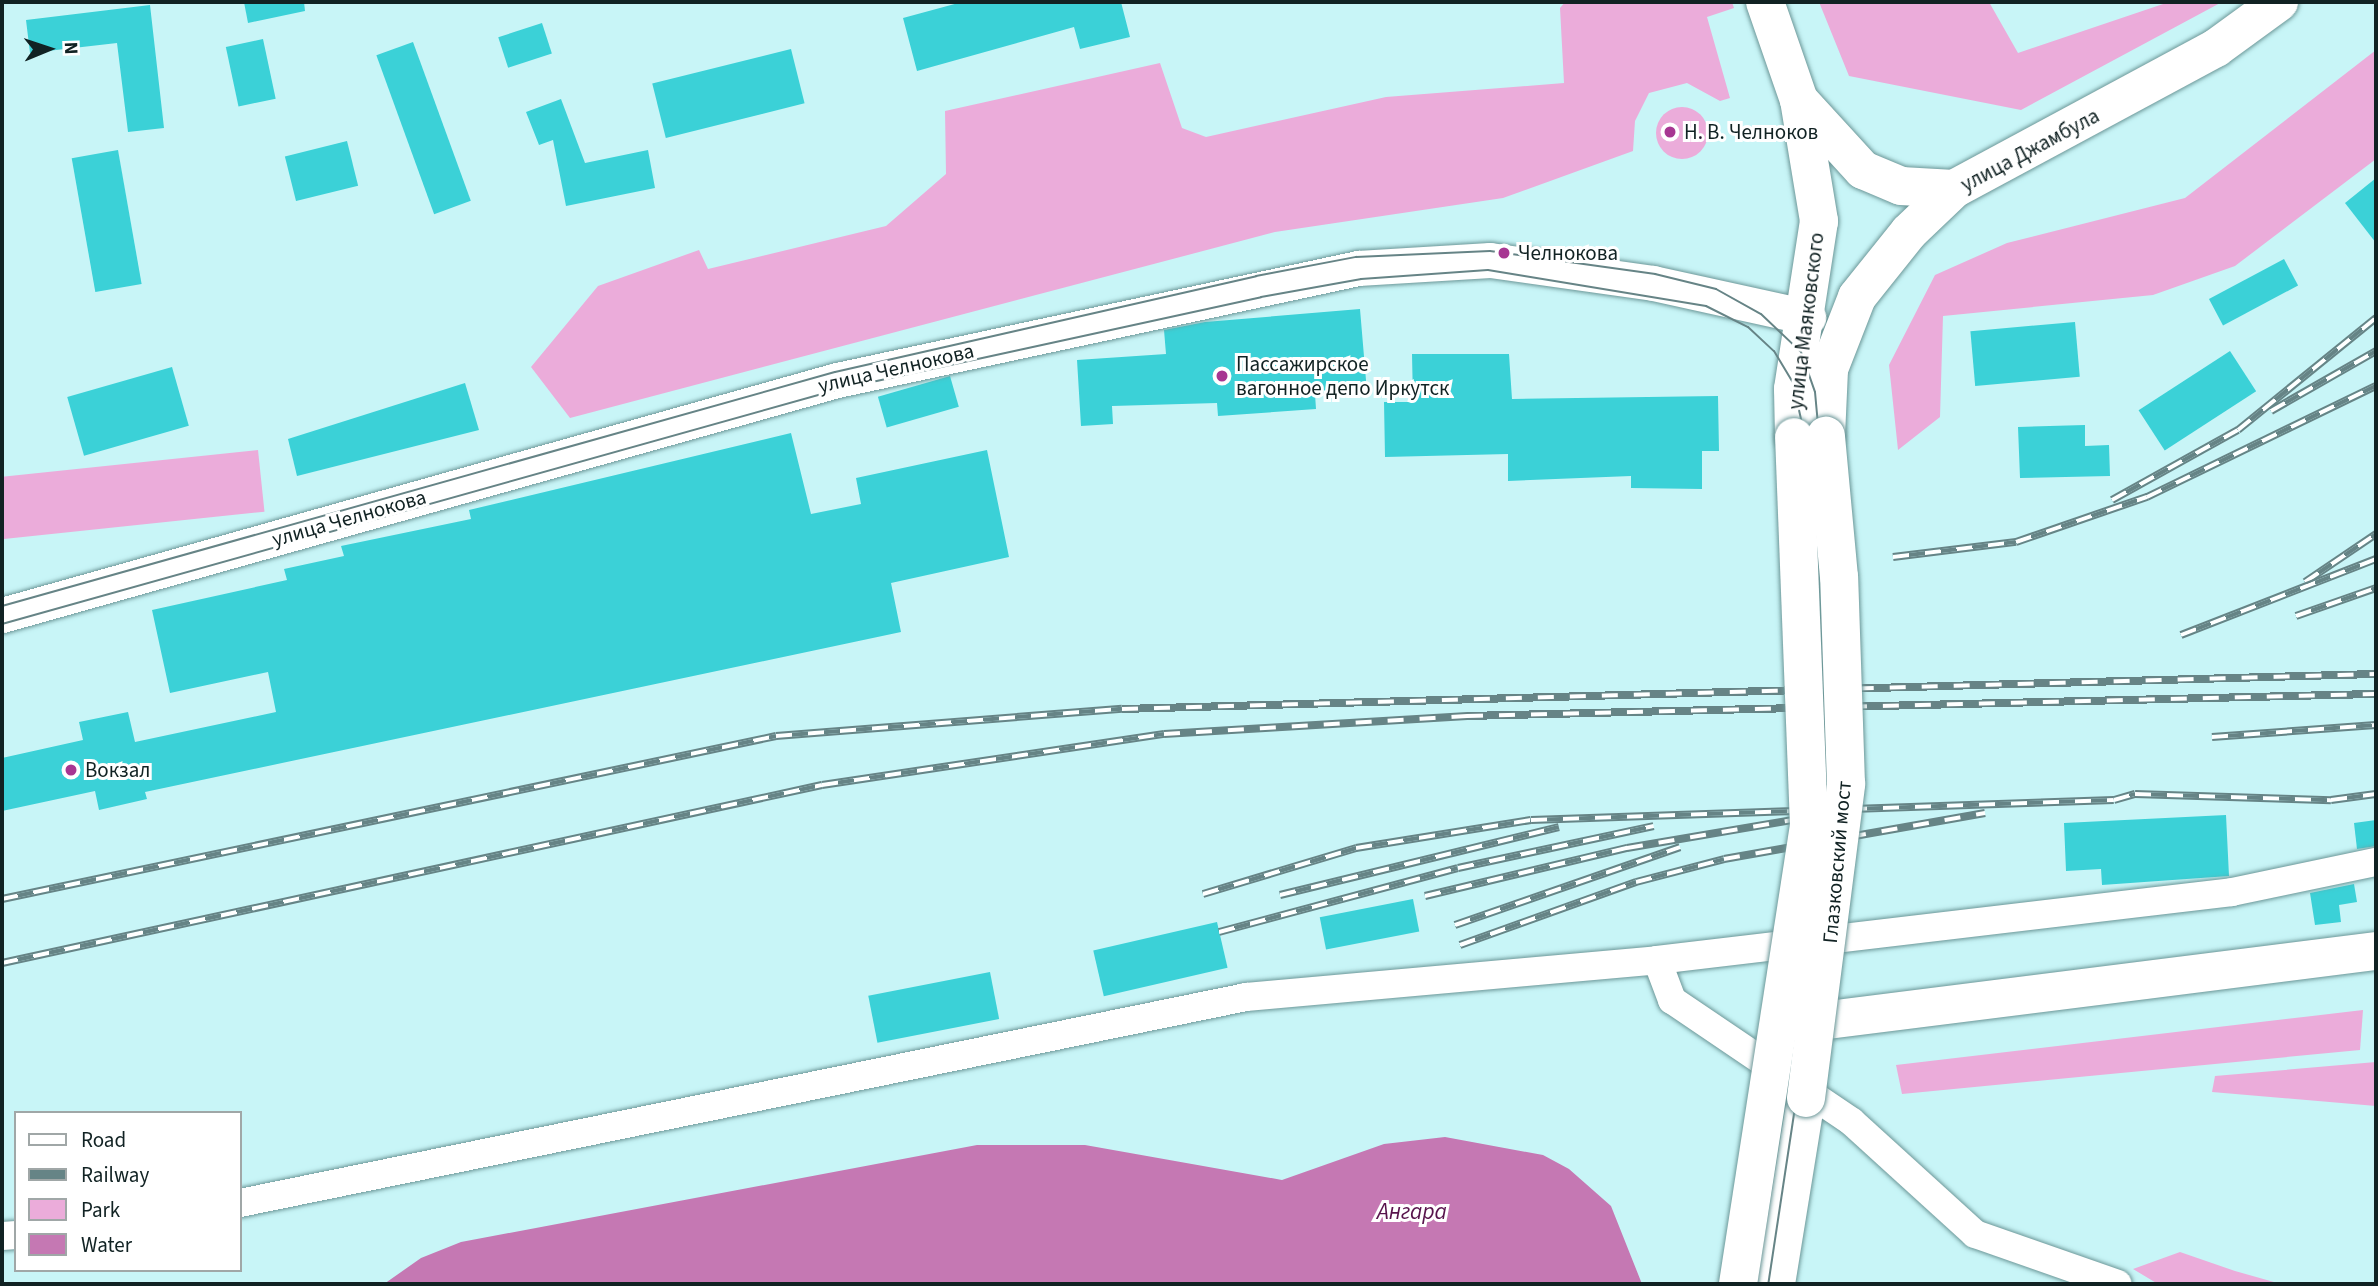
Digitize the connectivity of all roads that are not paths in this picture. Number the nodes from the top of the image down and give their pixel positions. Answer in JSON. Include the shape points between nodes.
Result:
{"nodes":[{"id":1,"x":1765,"y":2,"type":"edge"},
{"id":2,"x":2279,"y":2,"type":"edge"},
{"id":3,"x":1799,"y":100,"type":"junction"},
{"id":4,"x":1954,"y":189,"type":"junction"},
{"id":5,"x":1808,"y":317,"type":"junction"},
{"id":6,"x":1831,"y":364,"type":"junction"},
{"id":7,"x":1810,"y":437,"type":"junction"},
{"id":8,"x":2,"y":615,"type":"edge"},
{"id":9,"x":2376,"y":862,"type":"edge"},
{"id":10,"x":2369,"y":952,"type":"edge"},
{"id":11,"x":1657,"y":960,"type":"junction"},
{"id":12,"x":1820,"y":1021,"type":"junction"},
{"id":13,"x":242,"y":1203,"type":"edge"},
{"id":14,"x":1738,"y":1284,"type":"edge"},
{"id":15,"x":1776,"y":1284,"type":"edge"},
{"id":16,"x":2118,"y":1284,"type":"edge"}],
"edges":[{"from":1,"to":3,"type":"main road","name":"улица Маяковского"},
{"from":2,"to":4,"type":"main road","name":"улица Джамбула","via":[[2216,48]]},
{"from":3,"to":4,"type":"main road","via":[[1863,170],[1901,186]]},
{"from":3,"to":5,"type":"main road","name":"улица Маяковского","via":[[1819,221]]},
{"from":4,"to":6,"type":"main road","name":"улица Джамбула","via":[[1857,297]]},
{"from":5,"to":6,"type":"main road"},
{"from":5,"to":7,"type":"main road","name":"улица Маяковского","via":[[1793,389]]},
{"from":5,"to":8,"type":"street","name":"улица Челнокова","via":[[1653,283],[1490,260],[1358,268],[837,380]]},
{"from":6,"to":7,"type":"main road","name":"улица Джамбула"},
{"from":7,"to":12,"type":"main road","name":"Глазковский мост","bridge":true,"via":[[1839,577],[1846,784]]},
{"from":7,"to":14,"type":"main road","name":"Глазковский мост","bridge":true,"via":[[1809,826]]},
{"from":9,"to":11,"type":"street","via":[[2232,891]]},
{"from":10,"to":12,"type":"main road"},
{"from":11,"to":13,"type":"street","via":[[1247,996]]},
{"from":11,"to":16,"type":"street","via":[[1672,1000],[1852,1122],[1975,1234]]},
{"from":12,"to":15,"type":"main road","name":"Глазковский мост","bridge":true}]}
